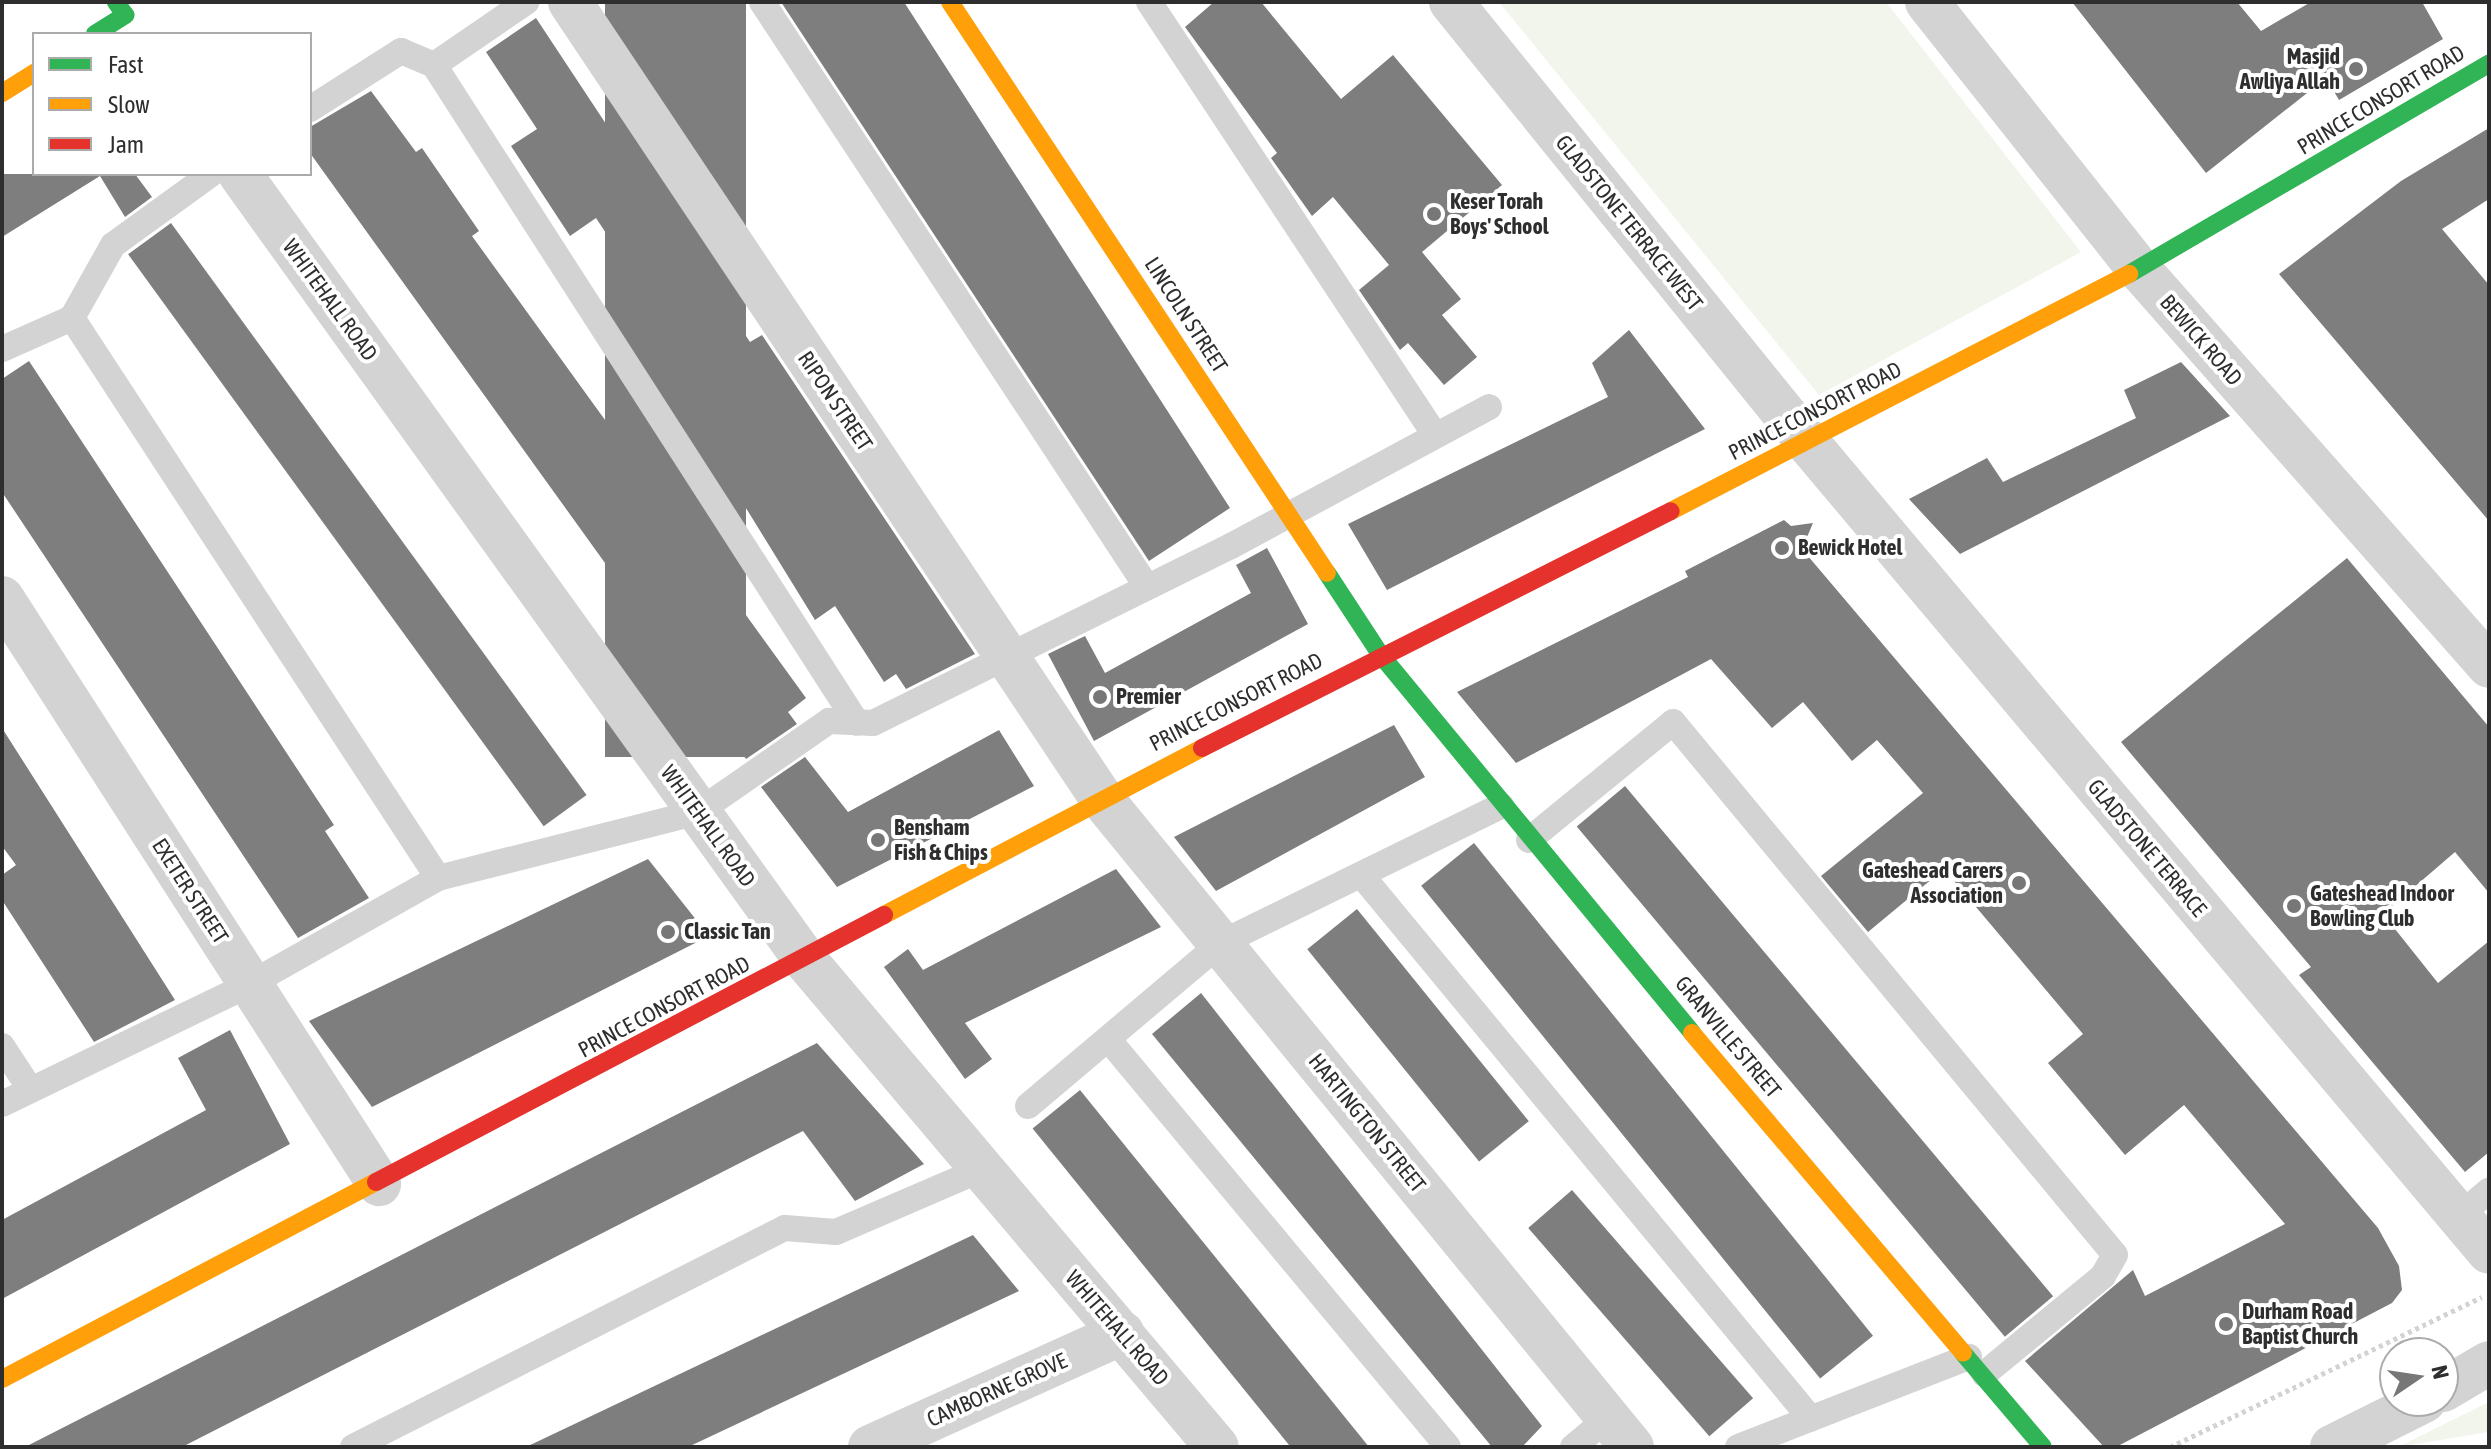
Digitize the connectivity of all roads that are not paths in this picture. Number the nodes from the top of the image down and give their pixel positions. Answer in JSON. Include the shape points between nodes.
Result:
{"nodes":[{"id":1,"x":526,"y":2,"type":"edge"},
{"id":2,"x":570,"y":2,"type":"edge"},
{"id":3,"x":762,"y":2,"type":"edge"},
{"id":4,"x":950,"y":2,"type":"edge"},
{"id":5,"x":1149,"y":2,"type":"edge"},
{"id":6,"x":1451,"y":2,"type":"edge"},
{"id":7,"x":1927,"y":2,"type":"edge"},
{"id":8,"x":2489,"y":64,"type":"edge"},
{"id":9,"x":434,"y":65,"type":"junction"},
{"id":10,"x":32,"y":74,"type":"edge"},
{"id":11,"x":2,"y":93,"type":"edge"},
{"id":12,"x":312,"y":108,"type":"edge"},
{"id":13,"x":208,"y":176,"type":"edge"},
{"id":14,"x":241,"y":176,"type":"edge"},
{"id":15,"x":2139,"y":269,"type":"junction"},
{"id":16,"x":72,"y":318,"type":"junction"},
{"id":17,"x":2,"y":349,"type":"edge"},
{"id":18,"x":1489,"y":407,"type":"dead end"},
{"id":19,"x":1435,"y":435,"type":"junction"},
{"id":20,"x":1808,"y":443,"type":"junction"},
{"id":21,"x":1288,"y":514,"type":"junction"},
{"id":22,"x":1147,"y":587,"type":"junction"},
{"id":23,"x":2,"y":598,"type":"edge"},
{"id":24,"x":1380,"y":654,"type":"junction"},
{"id":25,"x":1005,"y":657,"type":"junction"},
{"id":26,"x":2489,"y":666,"type":"edge"},
{"id":27,"x":857,"y":723,"type":"junction"},
{"id":28,"x":1102,"y":799,"type":"junction"},
{"id":29,"x":1501,"y":806,"type":"junction"},
{"id":30,"x":698,"y":812,"type":"junction"},
{"id":31,"x":1529,"y":840,"type":"junction"},
{"id":32,"x":1363,"y":877,"type":"junction"},
{"id":33,"x":438,"y":878,"type":"junction"},
{"id":34,"x":1221,"y":943,"type":"junction"},
{"id":35,"x":806,"y":961,"type":"junction"},
{"id":36,"x":250,"y":984,"type":"junction"},
{"id":37,"x":1108,"y":1039,"type":"junction"},
{"id":38,"x":2,"y":1046,"type":"edge"},
{"id":39,"x":30,"y":1089,"type":"junction"},
{"id":40,"x":2,"y":1104,"type":"edge"},
{"id":41,"x":1028,"y":1106,"type":"dead end"},
{"id":42,"x":980,"y":1170,"type":"junction"},
{"id":43,"x":379,"y":1184,"type":"junction"},
{"id":44,"x":2474,"y":1203,"type":"edge"},
{"id":45,"x":2489,"y":1252,"type":"edge"},
{"id":46,"x":1123,"y":1333,"type":"junction"},
{"id":47,"x":2489,"y":1363,"type":"edge"},
{"id":48,"x":1977,"y":1366,"type":"junction"},
{"id":49,"x":2,"y":1379,"type":"edge"},
{"id":50,"x":2459,"y":1381,"type":"edge"},
{"id":51,"x":2392,"y":1417,"type":"edge"},
{"id":52,"x":1811,"y":1419,"type":"junction"},
{"id":53,"x":1620,"y":1433,"type":"edge"},
{"id":54,"x":353,"y":1447,"type":"edge"},
{"id":55,"x":870,"y":1447,"type":"edge"},
{"id":56,"x":1217,"y":1447,"type":"edge"},
{"id":57,"x":1448,"y":1447,"type":"edge"},
{"id":58,"x":1573,"y":1447,"type":"edge"},
{"id":59,"x":1738,"y":1447,"type":"edge"},
{"id":60,"x":2043,"y":1447,"type":"edge"},
{"id":61,"x":2332,"y":1447,"type":"edge"}],
"edges":[{"from":1,"to":9,"type":"lane"},
{"from":2,"to":25,"type":"street","name":"RIPON STREET"},
{"from":3,"to":22,"type":"lane"},
{"from":4,"to":21,"type":"street","name":"LINCOLN STREET"},
{"from":5,"to":19,"type":"lane"},
{"from":6,"to":20,"type":"street","name":"GLADSTONE TERRACE WEST"},
{"from":7,"to":15,"type":"street","name":"BEWICK ROAD"},
{"from":8,"to":15,"type":"street","name":"PRINCE CONSORT ROAD"},
{"from":9,"to":12,"type":"lane","via":[[401,51]]},
{"from":9,"to":27,"type":"lane"},
{"from":10,"to":11,"type":"street"},
{"from":13,"to":16,"type":"lane","via":[[113,245]]},
{"from":14,"to":30,"type":"street","name":"WHITEHALL ROAD"},
{"from":15,"to":20,"type":"street","name":"PRINCE CONSORT ROAD"},
{"from":15,"to":26,"type":"street","name":"BEWICK ROAD"},
{"from":16,"to":17,"type":"lane"},
{"from":16,"to":33,"type":"lane"},
{"from":18,"to":19,"type":"lane"},
{"from":19,"to":21,"type":"lane"},
{"from":20,"to":24,"type":"street","name":"PRINCE CONSORT ROAD"},
{"from":20,"to":44,"type":"street","name":"GLADSTONE TERRACE"},
{"from":21,"to":22,"type":"lane"},
{"from":21,"to":24,"type":"street","name":"LINCOLN STREET"},
{"from":22,"to":25,"type":"lane"},
{"from":23,"to":36,"type":"street","name":"EXETER STREET"},
{"from":24,"to":28,"type":"street","name":"PRINCE CONSORT ROAD"},
{"from":24,"to":29,"type":"street","name":"GRANVILLE STREET"},
{"from":25,"to":27,"type":"lane","via":[[873,723]]},
{"from":25,"to":28,"type":"street","name":"RIPON STREET"},
{"from":27,"to":30,"type":"lane","via":[[829,721]]},
{"from":28,"to":34,"type":"street","name":"HARTINGTON STREET"},
{"from":28,"to":35,"type":"street","name":"PRINCE CONSORT ROAD"},
{"from":29,"to":31,"type":"street","name":"GRANVILLE STREET"},
{"from":29,"to":32,"type":"lane"},
{"from":30,"to":33,"type":"lane"},
{"from":30,"to":35,"type":"street","name":"WHITEHALL ROAD"},
{"from":31,"to":48,"type":"street","name":"GRANVILLE STREET"},
{"from":31,"to":48,"type":"lane","via":[[1673,722],[2115,1255],[2103,1276]]},
{"from":32,"to":34,"type":"lane"},
{"from":32,"to":52,"type":"lane"},
{"from":33,"to":36,"type":"lane"},
{"from":34,"to":37,"type":"lane"},
{"from":34,"to":53,"type":"street","name":"HARTINGTON STREET"},
{"from":35,"to":42,"type":"street","name":"WHITEHALL ROAD"},
{"from":35,"to":43,"type":"street","name":"PRINCE CONSORT ROAD"},
{"from":36,"to":39,"type":"lane"},
{"from":36,"to":43,"type":"street","name":"EXETER STREET"},
{"from":37,"to":41,"type":"lane"},
{"from":37,"to":57,"type":"lane"},
{"from":38,"to":39,"type":"lane"},
{"from":39,"to":40,"type":"lane"},
{"from":42,"to":46,"type":"street","name":"WHITEHALL ROAD"},
{"from":42,"to":54,"type":"lane","via":[[836,1232],[785,1228]]},
{"from":43,"to":49,"type":"street","name":"PRINCE CONSORT ROAD"},
{"from":44,"to":45,"type":"street","name":"GLADSTONE TERRACE"},
{"from":46,"to":55,"type":"street","name":"CAMBORNE GROVE"},
{"from":46,"to":56,"type":"street","name":"WHITEHALL ROAD"},
{"from":47,"to":50,"type":"street"},
{"from":48,"to":52,"type":"lane"},
{"from":48,"to":60,"type":"street","name":"GRANVILLE STREET"},
{"from":51,"to":61,"type":"street"},
{"from":52,"to":59,"type":"lane"},
{"from":53,"to":58,"type":"lane"}]}
